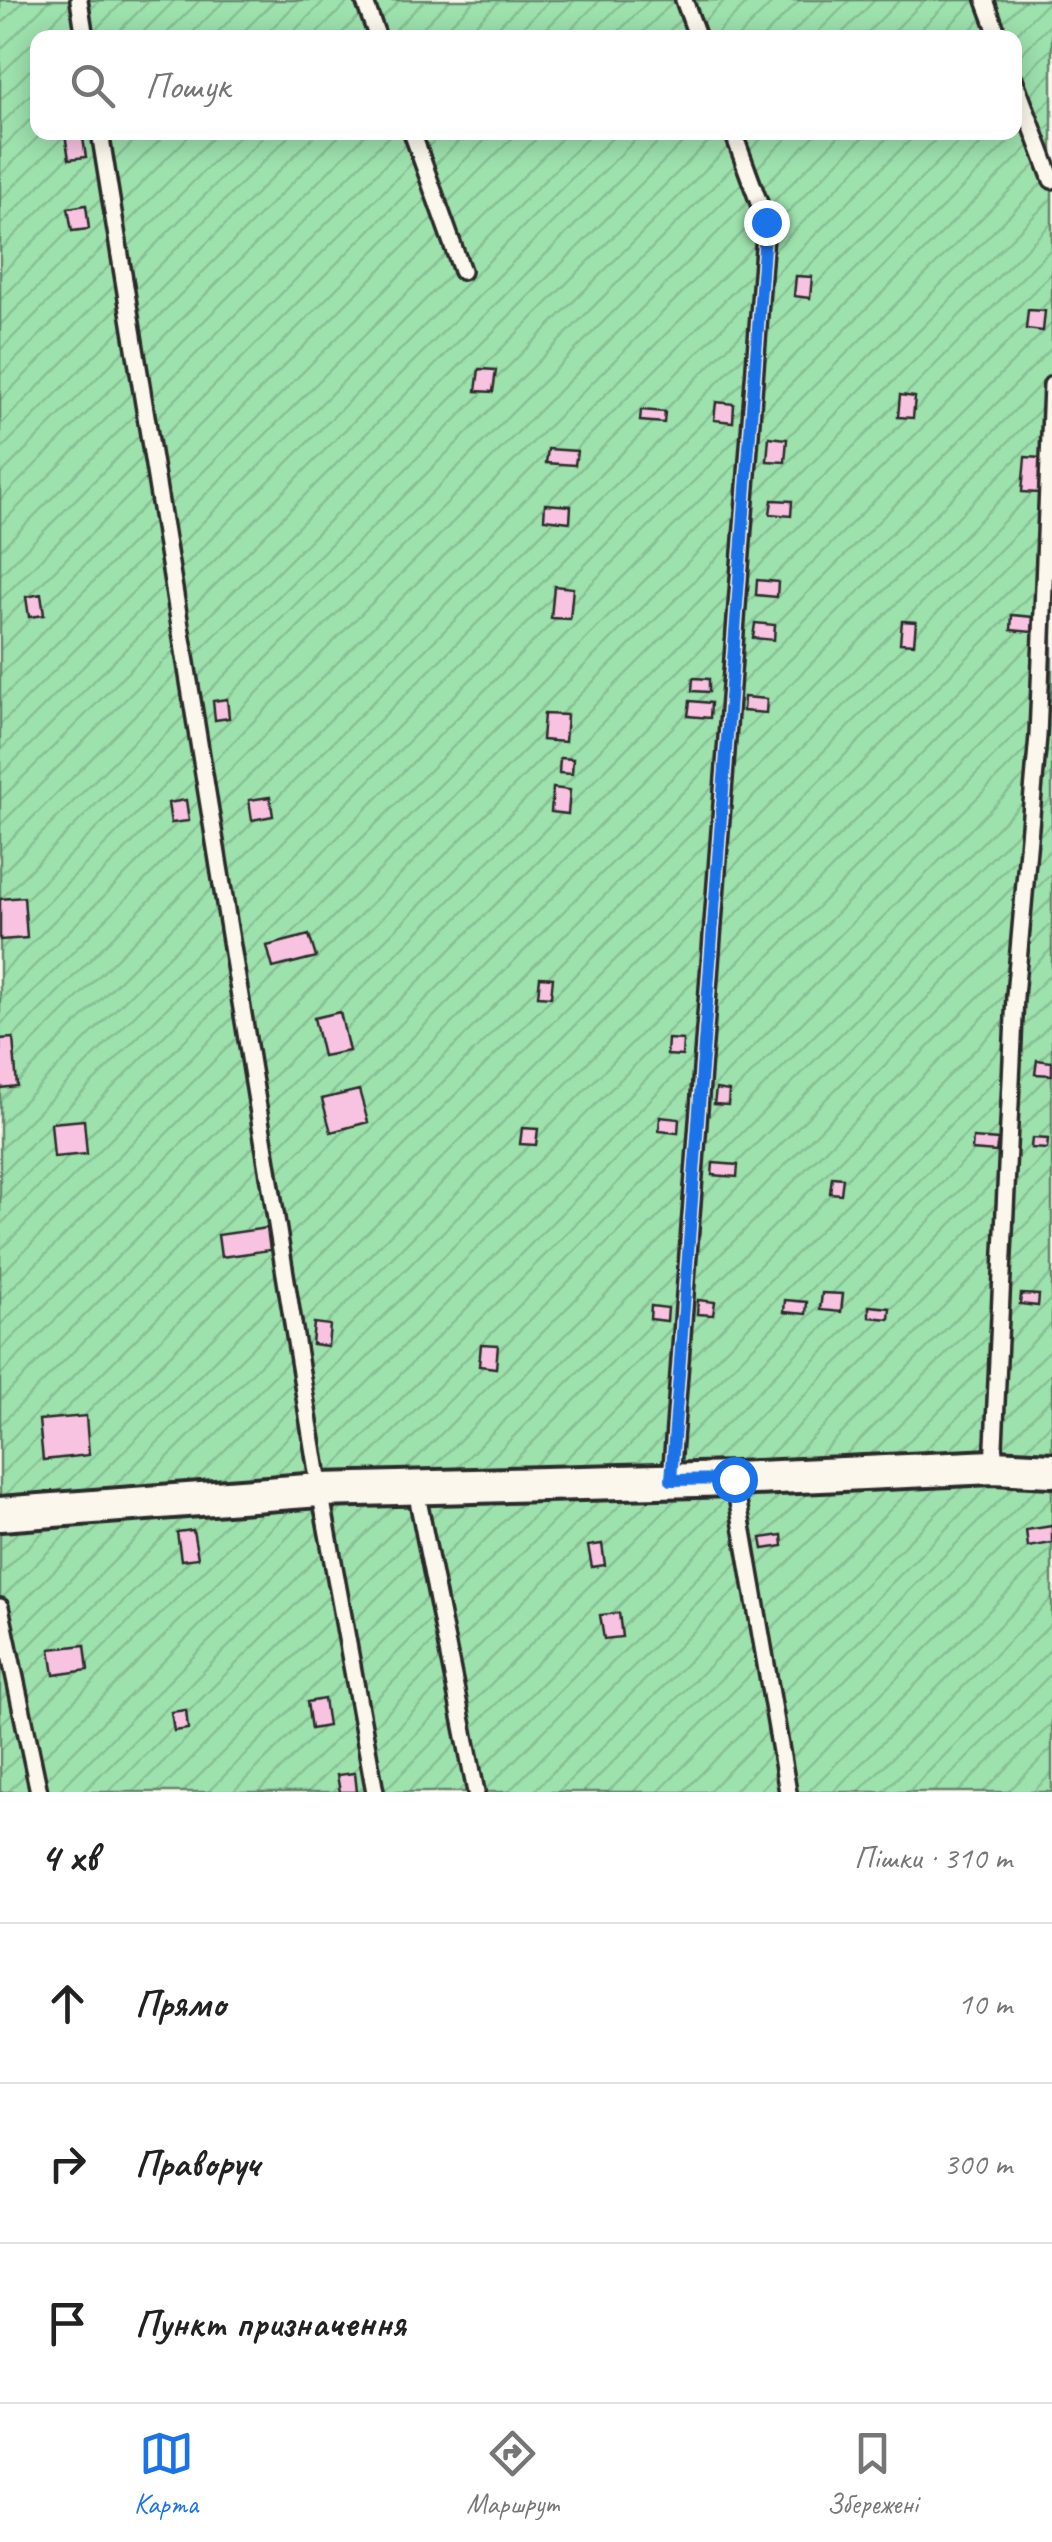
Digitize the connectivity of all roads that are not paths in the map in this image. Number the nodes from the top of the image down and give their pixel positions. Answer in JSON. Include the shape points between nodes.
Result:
{"nodes":[{"id":1,"x":79,"y":0,"type":"edge"},
{"id":2,"x":364,"y":0,"type":"edge"},
{"id":3,"x":684,"y":0,"type":"edge"},
{"id":4,"x":985,"y":0,"type":"edge"},
{"id":5,"x":84,"y":30,"type":"edge"},
{"id":6,"x":375,"y":30,"type":"edge"},
{"id":7,"x":695,"y":30,"type":"edge"},
{"id":8,"x":996,"y":30,"type":"edge"},
{"id":9,"x":1022,"y":100,"type":"edge"},
{"id":10,"x":101,"y":140,"type":"edge"},
{"id":11,"x":415,"y":140,"type":"edge"},
{"id":12,"x":736,"y":140,"type":"edge"},
{"id":13,"x":1052,"y":180,"type":"edge"},
{"id":14,"x":462,"y":272,"type":"dead end"},
{"id":15,"x":1052,"y":386,"type":"edge"},
{"id":16,"x":992,"y":1467,"type":"junction"},
{"id":17,"x":1052,"y":1470,"type":"edge"},
{"id":18,"x":734,"y":1479,"type":"junction"},
{"id":19,"x":671,"y":1480,"type":"junction"},
{"id":20,"x":320,"y":1490,"type":"junction"},
{"id":21,"x":416,"y":1490,"type":"junction"},
{"id":22,"x":0,"y":1514,"type":"edge"},
{"id":23,"x":0,"y":1607,"type":"edge"},
{"id":24,"x":39,"y":1792,"type":"edge"},
{"id":25,"x":376,"y":1792,"type":"edge"},
{"id":26,"x":476,"y":1792,"type":"edge"},
{"id":27,"x":788,"y":1792,"type":"edge"}],
"edges":[{"from":1,"to":5,"type":"lane"},
{"from":2,"to":6,"type":"lane"},
{"from":3,"to":7,"type":"lane"},
{"from":4,"to":8,"type":"lane"},
{"from":9,"to":13,"type":"lane"},
{"from":10,"to":20,"type":"lane"},
{"from":11,"to":14,"type":"lane"},
{"from":12,"to":19,"type":"lane","via":[[766,222]]},
{"from":15,"to":16,"type":"lane","via":[[1038,736],[1015,996]]},
{"from":16,"to":17,"type":"street"},
{"from":16,"to":18,"type":"street"},
{"from":18,"to":19,"type":"street"},
{"from":18,"to":27,"type":"lane"},
{"from":19,"to":21,"type":"street"},
{"from":20,"to":21,"type":"street"},
{"from":20,"to":22,"type":"street"},
{"from":20,"to":25,"type":"lane"},
{"from":21,"to":26,"type":"lane"},
{"from":23,"to":24,"type":"lane"}]}
